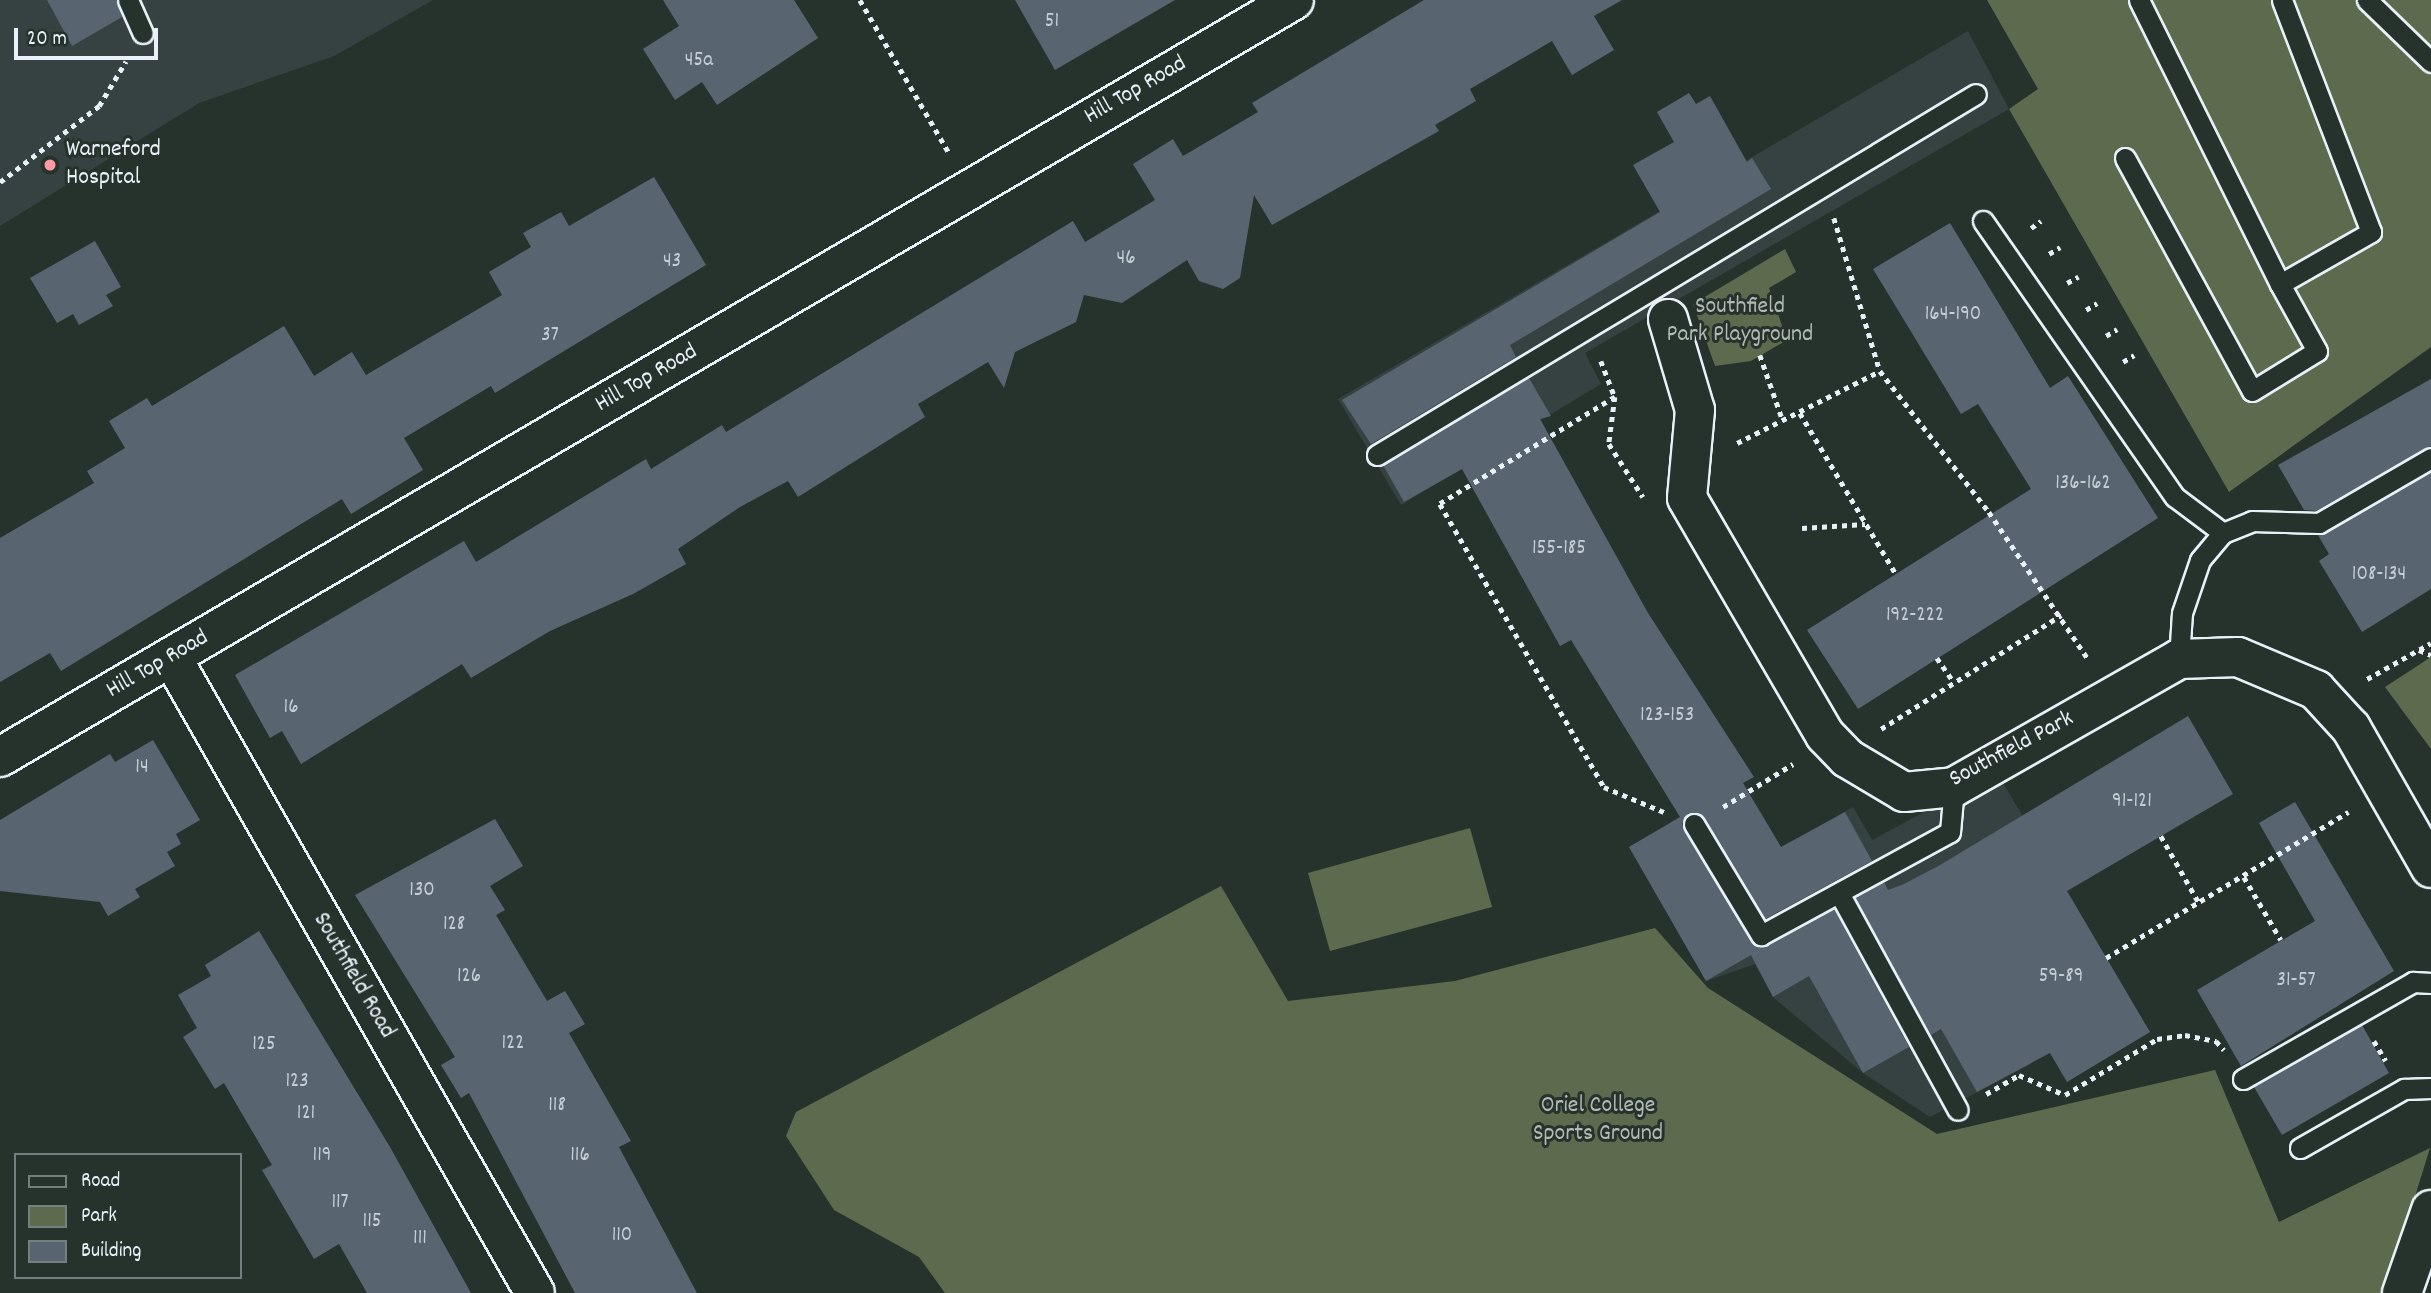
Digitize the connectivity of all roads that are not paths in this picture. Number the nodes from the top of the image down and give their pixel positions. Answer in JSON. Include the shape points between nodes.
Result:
{"nodes":[{"id":1,"x":128,"y":0,"type":"edge"},
{"id":2,"x":1294,"y":0,"type":"edge"},
{"id":3,"x":2138,"y":0,"type":"edge"},
{"id":4,"x":2282,"y":0,"type":"edge"},
{"id":5,"x":2367,"y":0,"type":"edge"},
{"id":6,"x":144,"y":33,"type":"road end"},
{"id":7,"x":2431,"y":62,"type":"edge"},
{"id":8,"x":1976,"y":93,"type":"dead end"},
{"id":9,"x":2125,"y":158,"type":"dead end"},
{"id":10,"x":1983,"y":221,"type":"dead end"},
{"id":11,"x":2280,"y":284,"type":"junction"},
{"id":12,"x":1664,"y":302,"type":"junction"},
{"id":13,"x":1377,"y":455,"type":"dead end"},
{"id":14,"x":2431,"y":458,"type":"edge"},
{"id":15,"x":2223,"y":533,"type":"junction"},
{"id":16,"x":172,"y":658,"type":"junction"},
{"id":17,"x":2179,"y":659,"type":"junction"},
{"id":18,"x":0,"y":757,"type":"edge"},
{"id":19,"x":1954,"y":787,"type":"junction"},
{"id":20,"x":1694,"y":824,"type":"road end"},
{"id":21,"x":2431,"y":868,"type":"edge"},
{"id":22,"x":1839,"y":893,"type":"junction"},
{"id":23,"x":2431,"y":983,"type":"edge"},
{"id":24,"x":2243,"y":1079,"type":"road end"},
{"id":25,"x":2431,"y":1088,"type":"edge"},
{"id":26,"x":1958,"y":1110,"type":"road end"},
{"id":27,"x":2300,"y":1148,"type":"dead end"},
{"id":28,"x":2431,"y":1210,"type":"edge"},
{"id":29,"x":2402,"y":1290,"type":"edge"},
{"id":30,"x":535,"y":1293,"type":"edge"}],
"edges":[{"from":1,"to":6,"type":"lane"},
{"from":2,"to":16,"type":"street","name":"Hill Top Road"},
{"from":3,"to":11,"type":"lane"},
{"from":4,"to":11,"type":"lane","via":[[2371,232]]},
{"from":5,"to":7,"type":"lane"},
{"from":8,"to":12,"type":"lane","via":[[1820,186]]},
{"from":9,"to":11,"type":"lane","via":[[2252,391],[2317,351]]},
{"from":10,"to":15,"type":"lane","via":[[2175,497]]},
{"from":12,"to":13,"type":"lane"},
{"from":12,"to":19,"type":"street","name":"Southfield Park","via":[[1695,410],[1687,498],[1836,746],[1904,792]]},
{"from":14,"to":15,"type":"lane","via":[[2319,523],[2252,521]]},
{"from":15,"to":17,"type":"lane","via":[[2196,574],[2182,613]]},
{"from":16,"to":18,"type":"street","name":"Hill Top Road"},
{"from":16,"to":30,"type":"street","name":"Southfield Road"},
{"from":17,"to":19,"type":"street","name":"Southfield Park"},
{"from":17,"to":21,"type":"street","name":"Southfield Park","via":[[2238,657],[2316,690],[2351,728]]},
{"from":19,"to":22,"type":"lane","via":[[1950,832]]},
{"from":20,"to":22,"type":"lane","via":[[1760,934]]},
{"from":22,"to":26,"type":"lane"},
{"from":23,"to":24,"type":"lane","via":[[2413,982]]},
{"from":25,"to":27,"type":"lane","via":[[2404,1089]]},
{"from":28,"to":29,"type":"street"}]}
